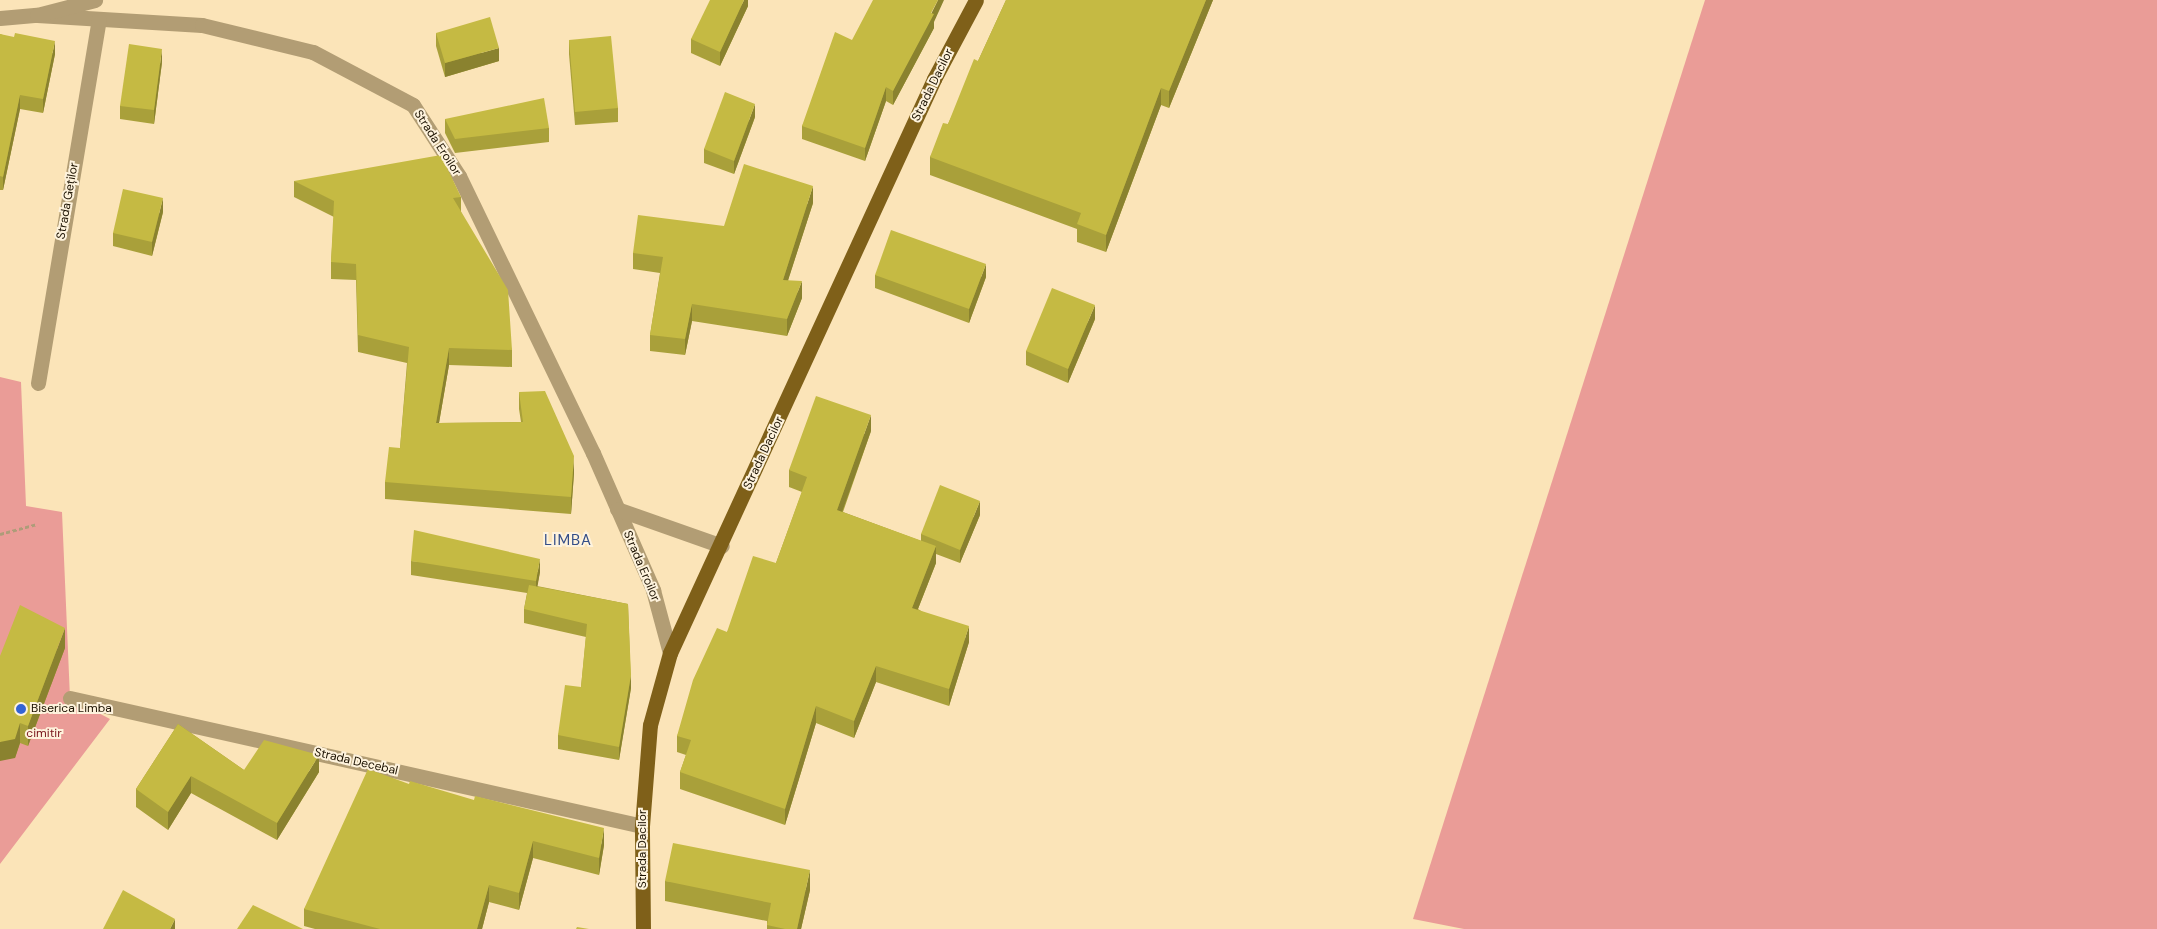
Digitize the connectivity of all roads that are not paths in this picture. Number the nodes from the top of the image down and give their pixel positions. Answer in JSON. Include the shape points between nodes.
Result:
{"nodes":[{"id":1,"x":95,"y":0,"type":"edge"},
{"id":2,"x":976,"y":0,"type":"edge"},
{"id":3,"x":37,"y":15,"type":"junction"},
{"id":4,"x":0,"y":18,"type":"edge"},
{"id":5,"x":99,"y":20,"type":"junction"},
{"id":6,"x":38,"y":383,"type":"dead end"},
{"id":7,"x":617,"y":509,"type":"junction"},
{"id":8,"x":722,"y":546,"type":"junction"},
{"id":9,"x":670,"y":653,"type":"junction"},
{"id":10,"x":70,"y":698,"type":"dead end"},
{"id":11,"x":642,"y":826,"type":"junction"},
{"id":12,"x":643,"y":929,"type":"edge"}],
"edges":[{"from":1,"to":3,"type":"street"},
{"from":2,"to":8,"type":"main road","name":"Strada Dacilor","via":[[934,79]]},
{"from":3,"to":4,"type":"street"},
{"from":3,"to":5,"type":"street","name":"Strada Eroilor"},
{"from":5,"to":6,"type":"street","name":"Strada Geților"},
{"from":5,"to":7,"type":"street","name":"Strada Eroilor","via":[[202,25],[313,52],[413,105],[459,176]]},
{"from":7,"to":8,"type":"street","name":"Strada Eroilor"},
{"from":7,"to":9,"type":"street","name":"Strada Eroilor","via":[[653,590]]},
{"from":8,"to":9,"type":"main road","name":"Strada Dacilor"},
{"from":9,"to":11,"type":"main road","name":"Strada Dacilor","via":[[650,725]]},
{"from":10,"to":11,"type":"street","name":"Strada Decebal"},
{"from":11,"to":12,"type":"main road","name":"Strada Dacilor"}]}
